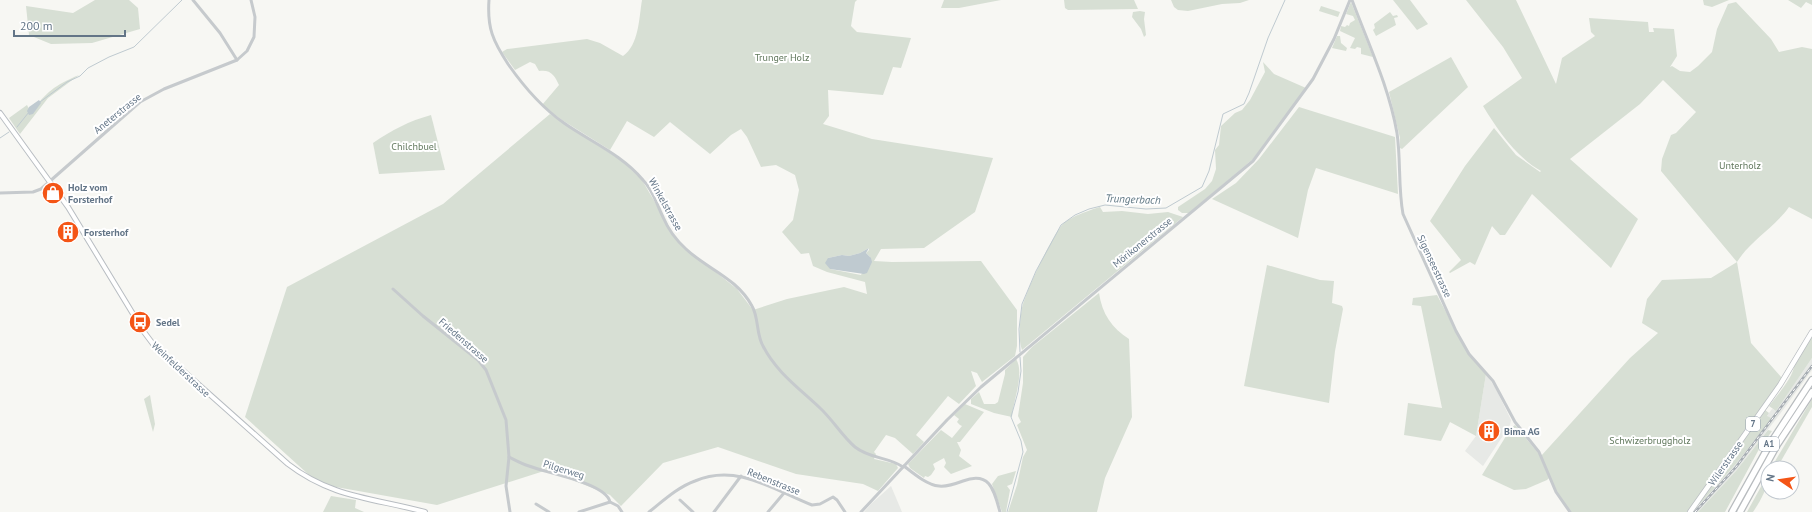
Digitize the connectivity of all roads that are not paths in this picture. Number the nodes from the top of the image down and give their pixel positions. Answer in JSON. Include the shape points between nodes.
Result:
{"nodes":[{"id":1,"x":193,"y":0,"type":"edge"},
{"id":2,"x":251,"y":0,"type":"edge"},
{"id":3,"x":489,"y":0,"type":"edge"},
{"id":4,"x":1351,"y":0,"type":"edge"},
{"id":5,"x":237,"y":60,"type":"junction"},
{"id":6,"x":0,"y":113,"type":"edge"},
{"id":7,"x":50,"y":181,"type":"junction"},
{"id":8,"x":0,"y":193,"type":"edge"},
{"id":9,"x":393,"y":289,"type":"dead end"},
{"id":10,"x":1812,"y":332,"type":"edge"},
{"id":11,"x":1812,"y":380,"type":"edge"},
{"id":12,"x":1812,"y":392,"type":"edge"},
{"id":13,"x":509,"y":457,"type":"junction"},
{"id":14,"x":903,"y":466,"type":"junction"},
{"id":15,"x":741,"y":476,"type":"junction"},
{"id":16,"x":784,"y":493,"type":"junction"},
{"id":17,"x":680,"y":500,"type":"dead end"},
{"id":18,"x":610,"y":502,"type":"junction"},
{"id":19,"x":536,"y":504,"type":"dead end"},
{"id":20,"x":425,"y":512,"type":"edge"},
{"id":21,"x":510,"y":512,"type":"edge"},
{"id":22,"x":549,"y":512,"type":"edge"},
{"id":23,"x":578,"y":512,"type":"edge"},
{"id":24,"x":622,"y":512,"type":"edge"},
{"id":25,"x":649,"y":512,"type":"edge"},
{"id":26,"x":693,"y":512,"type":"edge"},
{"id":27,"x":714,"y":512,"type":"edge"},
{"id":28,"x":768,"y":512,"type":"edge"},
{"id":29,"x":845,"y":512,"type":"edge"},
{"id":30,"x":861,"y":512,"type":"edge"},
{"id":31,"x":1000,"y":512,"type":"edge"},
{"id":32,"x":1570,"y":512,"type":"edge"},
{"id":33,"x":1690,"y":512,"type":"edge"},
{"id":34,"x":1732,"y":512,"type":"edge"},
{"id":35,"x":1740,"y":512,"type":"edge"}],
"edges":[{"from":1,"to":5,"type":"street","via":[[220,33]]},
{"from":2,"to":5,"type":"street","name":"Aneterstrasse","via":[[255,17],[254,37],[247,51]]},
{"from":3,"to":14,"type":"street","name":"Winkelstrasse","via":[[489,27],[492,36],[524,87],[544,109],[624,161],[645,181],[663,219],[678,240],[686,249],[724,275],[752,306],[762,344],[776,366],[795,387],[821,408],[854,447],[865,454]]},
{"from":4,"to":14,"type":"street","name":"Mörikonerstrasse","via":[[1313,79],[1253,161],[981,386]]},
{"from":4,"to":32,"type":"street","name":"Sigenseestrasse","via":[[1382,79],[1393,115],[1399,151],[1400,199],[1405,221],[1469,354],[1493,381],[1515,422],[1539,452],[1556,492]]},
{"from":5,"to":7,"type":"street","name":"Aneterstrasse","via":[[164,89],[140,102]]},
{"from":6,"to":7,"type":"main road","name":"Weinfelderstrasse"},
{"from":7,"to":8,"type":"street","name":"Aneterstrasse","via":[[33,192]]},
{"from":7,"to":20,"type":"main road","name":"Weinfelderstrasse","via":[[146,336],[175,365],[307,478],[342,493]]},
{"from":9,"to":13,"type":"street","name":"Friedenstrasse","via":[[478,360],[486,370],[506,420]]},
{"from":10,"to":33,"type":"main road","name":"Wilerstrasse","number":"7","via":[[1780,386]]},
{"from":11,"to":34,"type":"highway","number":"A1","via":[[1770,444]]},
{"from":12,"to":35,"type":"highway","number":"A1","via":[[1774,450]]},
{"from":13,"to":18,"type":"street","name":"Pilgerweg","via":[[529,467],[586,484],[603,493]]},
{"from":13,"to":21,"type":"street","name":"Friedenstrasse","via":[[506,486]]},
{"from":14,"to":30,"type":"street","name":"Mörikonerstrasse"},
{"from":14,"to":31,"type":"street","via":[[936,486],[951,485],[975,478],[983,479],[994,490]]},
{"from":15,"to":16,"type":"street","name":"Rebenstrasse"},
{"from":15,"to":25,"type":"street","name":"Rebenstrasse","via":[[716,475],[694,481]]},
{"from":15,"to":27,"type":"street"},
{"from":16,"to":28,"type":"street"},
{"from":16,"to":29,"type":"street","name":"Rebenstrasse","via":[[815,505],[833,497]]},
{"from":17,"to":26,"type":"street"},
{"from":18,"to":23,"type":"street"},
{"from":18,"to":24,"type":"street","name":"Pilgerweg","via":[[618,506]]},
{"from":19,"to":22,"type":"street"}]}
